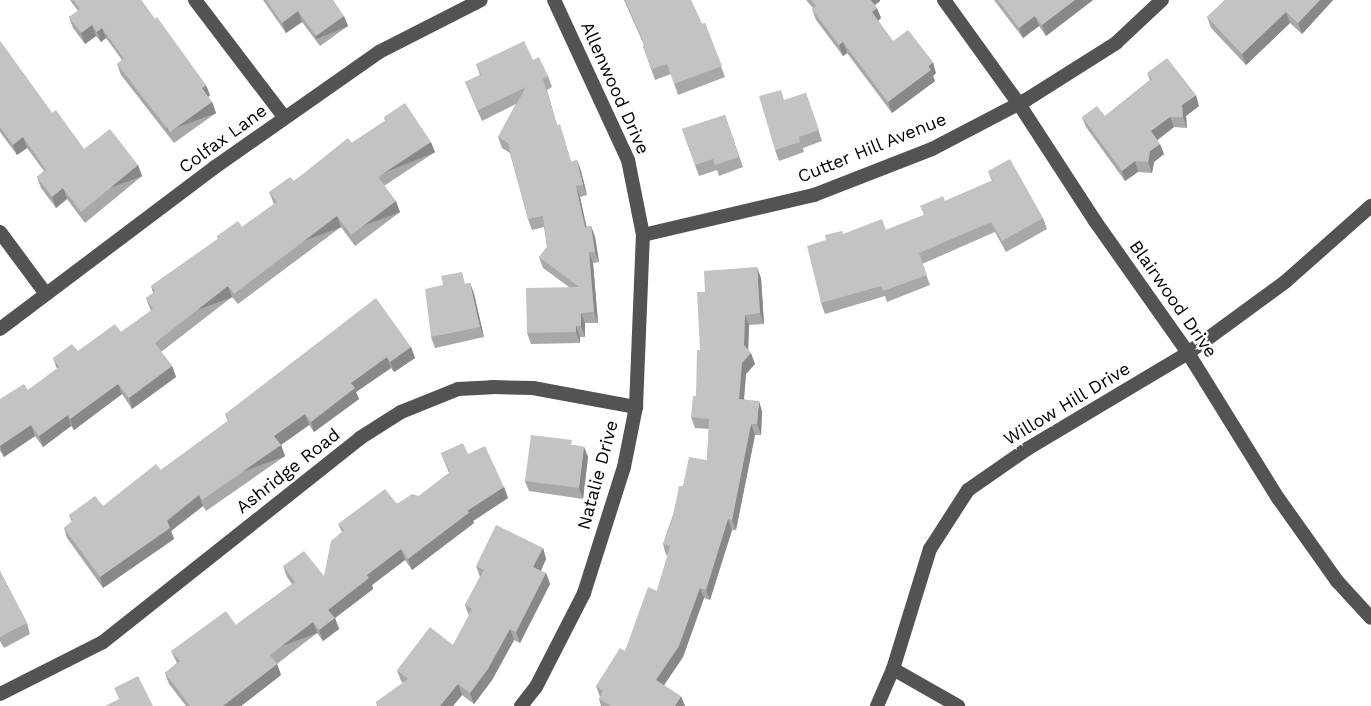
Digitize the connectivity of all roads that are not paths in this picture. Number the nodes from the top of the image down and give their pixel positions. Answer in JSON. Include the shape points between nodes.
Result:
{"nodes":[{"id":1,"x":195,"y":0,"type":"edge"},
{"id":2,"x":481,"y":0,"type":"edge"},
{"id":3,"x":554,"y":0,"type":"edge"},
{"id":4,"x":944,"y":0,"type":"edge"},
{"id":5,"x":1162,"y":0,"type":"edge"},
{"id":6,"x":1019,"y":104,"type":"junction"},
{"id":7,"x":285,"y":118,"type":"junction"},
{"id":8,"x":1371,"y":206,"type":"edge"},
{"id":9,"x":0,"y":232,"type":"edge"},
{"id":10,"x":643,"y":235,"type":"junction"},
{"id":11,"x":47,"y":294,"type":"junction"},
{"id":12,"x":0,"y":330,"type":"edge"},
{"id":13,"x":1188,"y":353,"type":"junction"},
{"id":14,"x":636,"y":407,"type":"junction"},
{"id":15,"x":1371,"y":618,"type":"edge"},
{"id":16,"x":893,"y":668,"type":"junction"},
{"id":17,"x":0,"y":694,"type":"edge"},
{"id":18,"x":521,"y":706,"type":"edge"},
{"id":19,"x":877,"y":706,"type":"edge"},
{"id":20,"x":958,"y":706,"type":"edge"}],
"edges":[{"from":1,"to":7,"type":"street"},
{"from":2,"to":7,"type":"street","name":"Colfax Lane","via":[[379,52]]},
{"from":3,"to":10,"type":"street","name":"Allenwood Drive","via":[[628,160]]},
{"from":4,"to":6,"type":"street","name":"Blairwood Drive"},
{"from":5,"to":6,"type":"street","name":"Cutter Hill Avenue","via":[[1116,43]]},
{"from":6,"to":10,"type":"street","name":"Cutter Hill Avenue","via":[[932,149],[814,195]]},
{"from":6,"to":13,"type":"street","name":"Blairwood Drive"},
{"from":7,"to":11,"type":"street","name":"Colfax Lane"},
{"from":8,"to":13,"type":"street","name":"Willow Hill Drive","via":[[1285,282]]},
{"from":9,"to":11,"type":"street"},
{"from":10,"to":14,"type":"street","name":"Natalie Drive"},
{"from":11,"to":12,"type":"street","name":"Colfax Lane"},
{"from":13,"to":15,"type":"street","name":"Blairwood Drive","via":[[1278,498],[1337,581]]},
{"from":13,"to":16,"type":"street","name":"Willow Hill Drive","via":[[1027,449],[968,490],[930,549]]},
{"from":14,"to":17,"type":"street","name":"Ashridge Road","via":[[533,388],[492,387],[458,389],[401,412],[360,438],[103,642]]},
{"from":14,"to":18,"type":"street","name":"Natalie Drive","via":[[624,467],[584,593],[536,687]]},
{"from":16,"to":19,"type":"street","name":"Willow Hill Drive"},
{"from":16,"to":20,"type":"street"}]}
